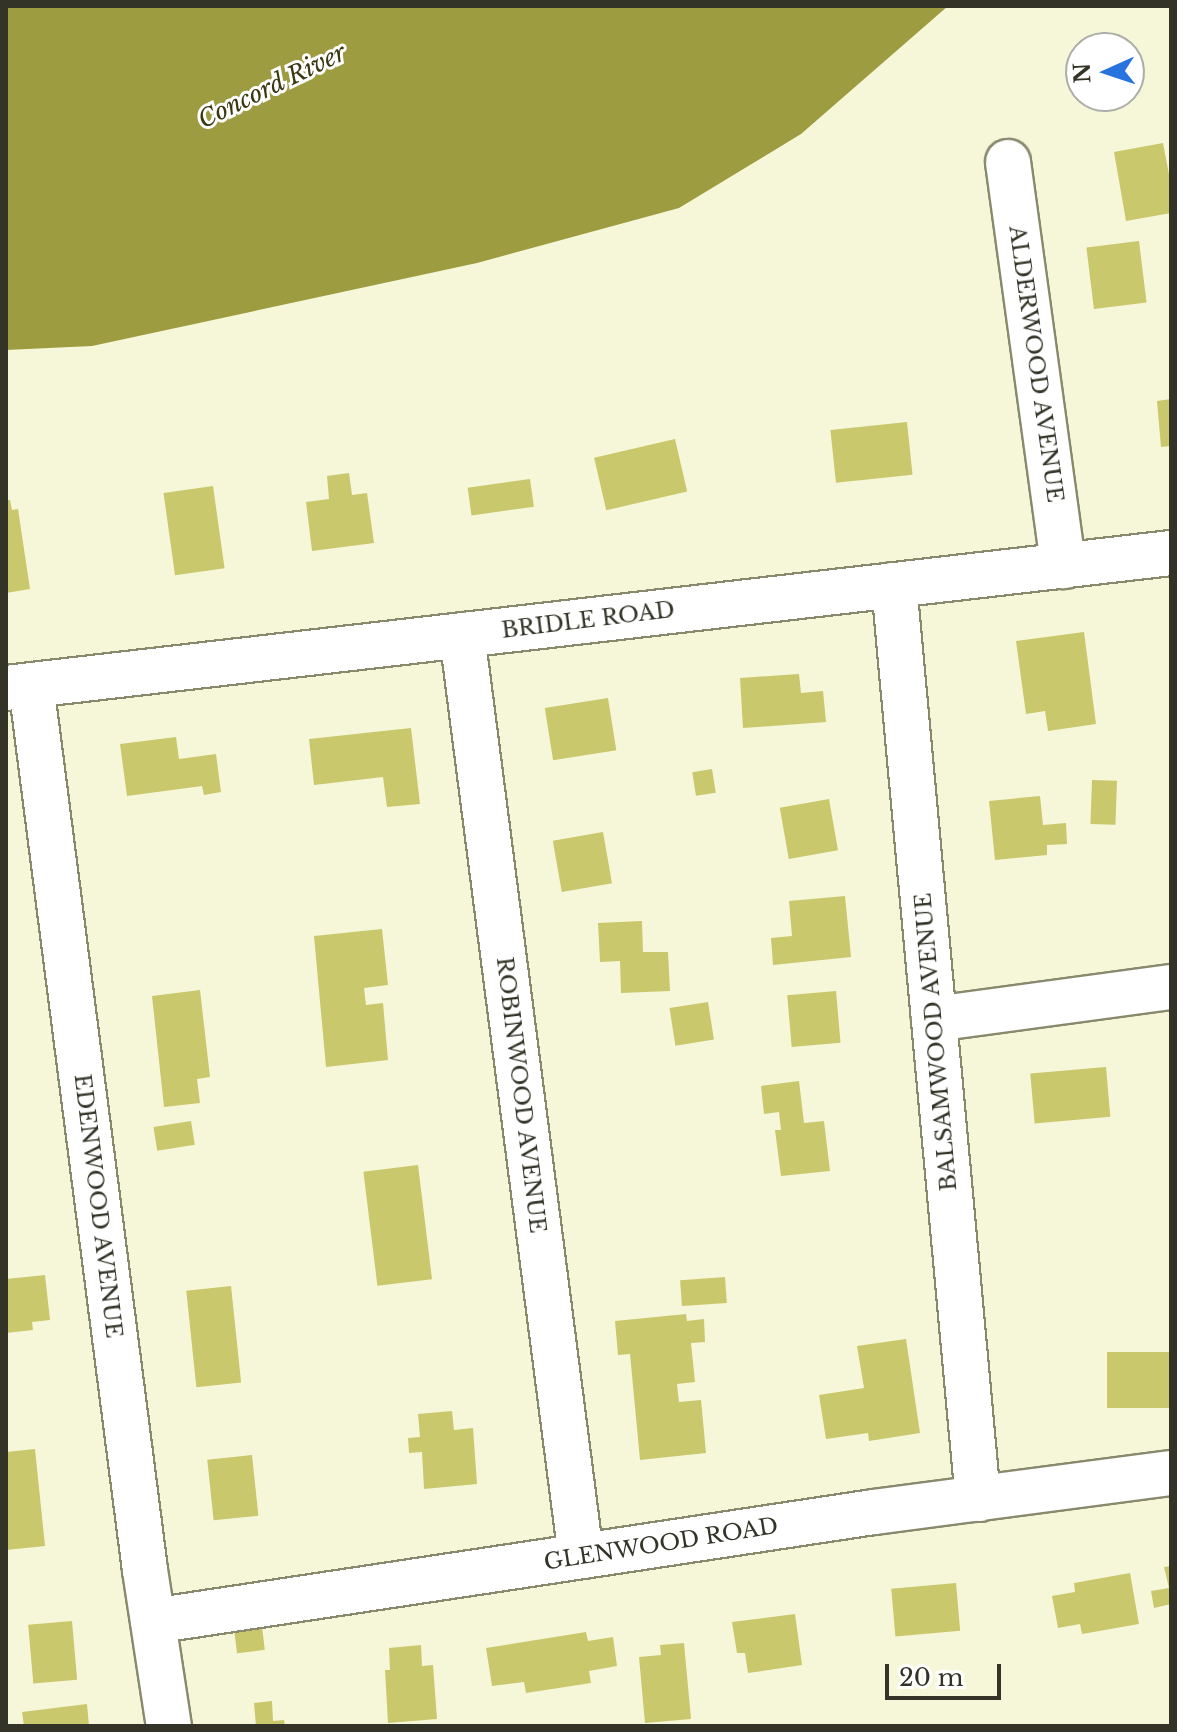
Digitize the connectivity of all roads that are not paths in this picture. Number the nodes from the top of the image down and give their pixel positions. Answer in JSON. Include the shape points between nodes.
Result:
{"nodes":[{"id":1,"x":1008,"y":162,"type":"dead end"},
{"id":2,"x":1171,"y":553,"type":"edge"},
{"id":3,"x":1063,"y":566,"type":"junction"},
{"id":4,"x":894,"y":585,"type":"junction"},
{"id":5,"x":462,"y":635,"type":"junction"},
{"id":6,"x":18,"y":686,"type":"edge"},
{"id":7,"x":1171,"y":987,"type":"edge"},
{"id":8,"x":934,"y":1019,"type":"junction"},
{"id":9,"x":1171,"y":1473,"type":"edge"},
{"id":10,"x":978,"y":1499,"type":"junction"},
{"id":11,"x":581,"y":1556,"type":"junction"},
{"id":12,"x":153,"y":1621,"type":"junction"},
{"id":13,"x":169,"y":1726,"type":"edge"}],
"edges":[{"from":1,"to":3,"type":"street","name":"ALDERWOOD AVENUE"},
{"from":2,"to":3,"type":"street","name":"BRIDLE ROAD"},
{"from":3,"to":4,"type":"street","name":"BRIDLE ROAD"},
{"from":4,"to":5,"type":"street","name":"BRIDLE ROAD"},
{"from":4,"to":8,"type":"street","name":"BALSAMWOOD AVENUE"},
{"from":5,"to":6,"type":"street","name":"BRIDLE ROAD"},
{"from":5,"to":11,"type":"street","name":"ROBINWOOD AVENUE"},
{"from":6,"to":12,"type":"street","name":"EDENWOOD AVENUE"},
{"from":7,"to":8,"type":"street"},
{"from":8,"to":10,"type":"street","name":"BALSAMWOOD AVENUE"},
{"from":9,"to":10,"type":"street","name":"GLENWOOD ROAD"},
{"from":10,"to":11,"type":"street","name":"GLENWOOD ROAD"},
{"from":11,"to":12,"type":"street","name":"GLENWOOD ROAD"},
{"from":12,"to":13,"type":"street","name":"EDENWOOD AVENUE"}]}
